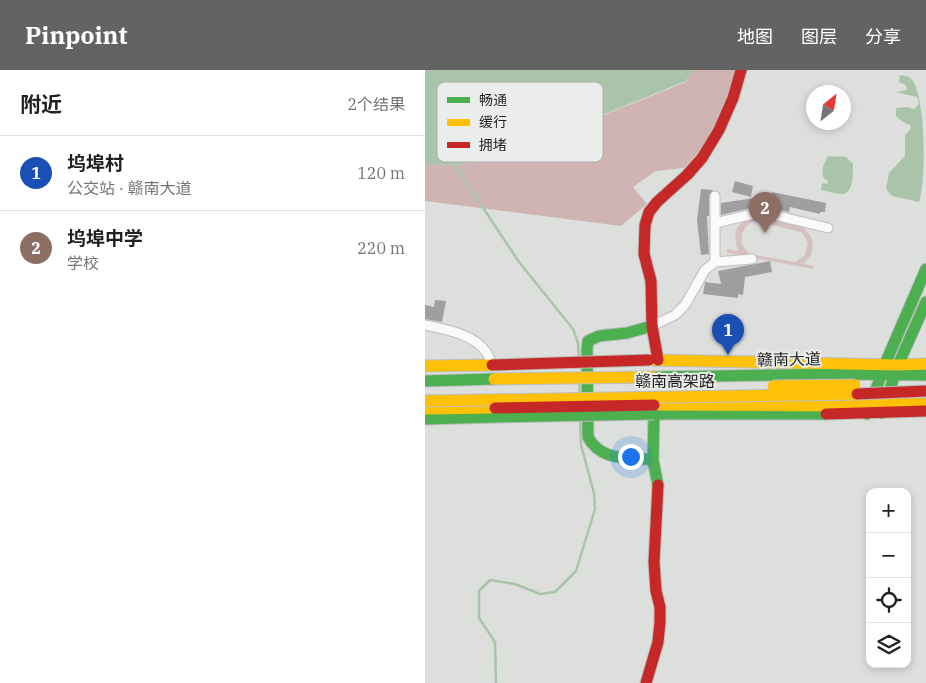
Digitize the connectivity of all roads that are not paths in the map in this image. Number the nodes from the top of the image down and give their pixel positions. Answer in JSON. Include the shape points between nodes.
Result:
{"nodes":[{"id":1,"x":741,"y":70,"type":"edge"},
{"id":2,"x":715,"y":196,"type":"dead end"},
{"id":3,"x":715,"y":223,"type":"junction"},
{"id":4,"x":828,"y":228,"type":"dead end"},
{"id":5,"x":752,"y":259,"type":"dead end"},
{"id":6,"x":715,"y":262,"type":"junction"},
{"id":7,"x":926,"y":269,"type":"edge"},
{"id":8,"x":926,"y":302,"type":"edge"},
{"id":9,"x":425,"y":325,"type":"edge"},
{"id":10,"x":652,"y":326,"type":"junction"},
{"id":11,"x":654,"y":360,"type":"junction"},
{"id":12,"x":926,"y":364,"type":"edge"},
{"id":13,"x":492,"y":365,"type":"junction"},
{"id":14,"x":425,"y":366,"type":"edge"},
{"id":15,"x":883,"y":370,"type":"junction"},
{"id":16,"x":895,"y":370,"type":"junction"},
{"id":17,"x":833,"y":374,"type":"junction"},
{"id":18,"x":926,"y":375,"type":"edge"},
{"id":19,"x":425,"y":381,"type":"edge"},
{"id":20,"x":926,"y":383,"type":"edge"},
{"id":21,"x":926,"y":391,"type":"edge"},
{"id":22,"x":425,"y":392,"type":"edge"},
{"id":23,"x":425,"y":401,"type":"edge"},
{"id":24,"x":926,"y":404,"type":"edge"},
{"id":25,"x":832,"y":406,"type":"junction"},
{"id":26,"x":884,"y":408,"type":"junction"},
{"id":27,"x":425,"y":409,"type":"edge"},
{"id":28,"x":869,"y":409,"type":"junction"},
{"id":29,"x":654,"y":410,"type":"junction"},
{"id":30,"x":926,"y":411,"type":"edge"},
{"id":31,"x":495,"y":413,"type":"junction"},
{"id":32,"x":425,"y":415,"type":"edge"},
{"id":33,"x":452,"y":418,"type":"junction"},
{"id":34,"x":425,"y":419,"type":"edge"},
{"id":35,"x":653,"y":460,"type":"junction"},
{"id":36,"x":646,"y":683,"type":"edge"}],
"edges":[{"from":1,"to":10,"type":"main road","via":[[728,110],[702,158],[649,212],[644,254],[651,281]]},
{"from":2,"to":3,"type":"street"},
{"from":3,"to":4,"type":"street","via":[[762,212]]},
{"from":3,"to":6,"type":"street"},
{"from":5,"to":6,"type":"street"},
{"from":6,"to":10,"type":"street","via":[[705,270],[685,305],[675,315]]},
{"from":7,"to":15,"type":"main road"},
{"from":8,"to":16,"type":"main road"},
{"from":9,"to":13,"type":"street","via":[[469,336],[491,358]]},
{"from":10,"to":11,"type":"main road"},
{"from":10,"to":35,"type":"main road","via":[[599,336],[589,341],[588,437],[591,445],[604,455]]},
{"from":11,"to":13,"type":"main road","bridge":true},
{"from":11,"to":15,"type":"main road"},
{"from":12,"to":16,"type":"main road"},
{"from":13,"to":14,"type":"main road"},
{"from":15,"to":16,"type":"main road"},
{"from":15,"to":17,"type":"main road","name":"赣南大道"},
{"from":15,"to":28,"type":"main road"},
{"from":16,"to":18,"type":"main road"},
{"from":16,"to":26,"type":"main road"},
{"from":17,"to":19,"type":"main road","name":"赣南大道","bridge":true},
{"from":17,"to":25,"type":"main road"},
{"from":20,"to":22,"type":"main road","name":"赣南高架路","bridge":true},
{"from":21,"to":23,"type":"main road","name":"赣南高架路","bridge":true,"via":[[822,396]]},
{"from":24,"to":26,"type":"main road"},
{"from":25,"to":28,"type":"main road"},
{"from":25,"to":29,"type":"main road"},
{"from":26,"to":28,"type":"main road"},
{"from":26,"to":30,"type":"main road"},
{"from":27,"to":31,"type":"main road"},
{"from":28,"to":29,"type":"main road"},
{"from":29,"to":31,"type":"main road","bridge":true},
{"from":29,"to":35,"type":"main road"},
{"from":31,"to":33,"type":"main road"},
{"from":32,"to":33,"type":"main road"},
{"from":33,"to":34,"type":"main road"},
{"from":35,"to":36,"type":"main road","via":[[658,483],[654,562],[660,622],[658,642]]}]}
